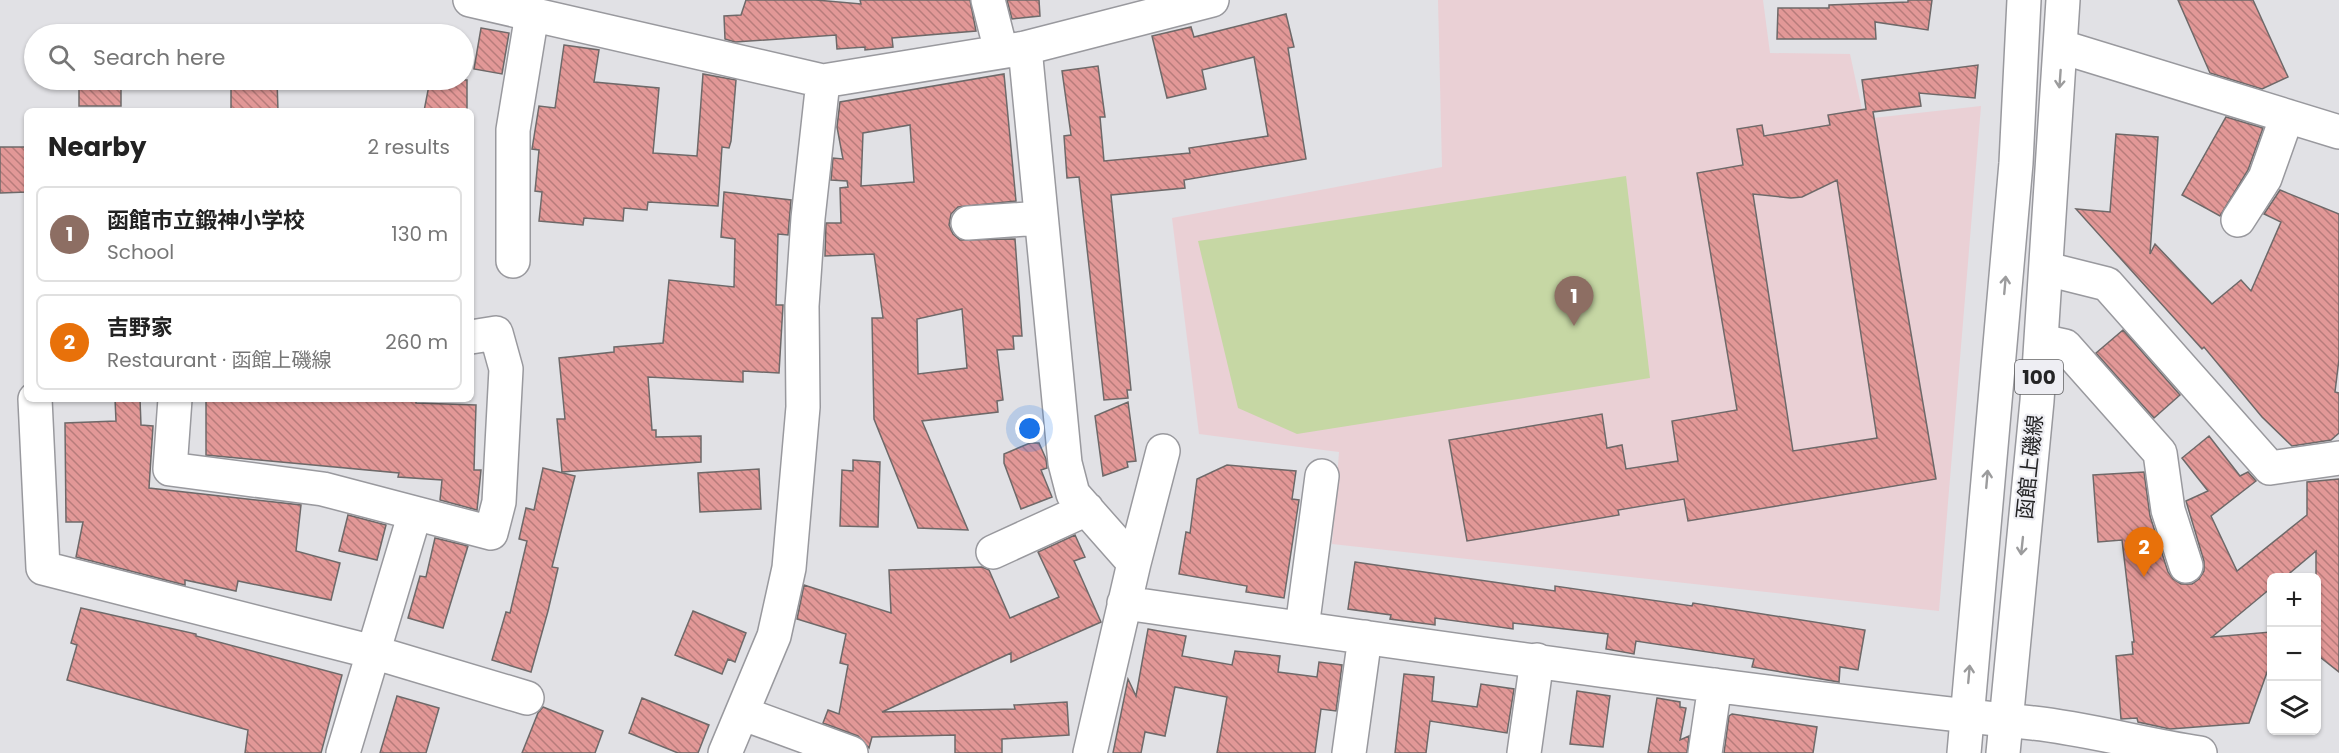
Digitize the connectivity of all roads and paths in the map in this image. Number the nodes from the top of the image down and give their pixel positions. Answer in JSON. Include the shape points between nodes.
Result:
{"nodes":[{"id":1,"x":470,"y":0,"type":"edge"},
{"id":2,"x":988,"y":0,"type":"edge"},
{"id":3,"x":1212,"y":0,"type":"edge"},
{"id":4,"x":2024,"y":0,"type":"edge"},
{"id":5,"x":2063,"y":0,"type":"edge"},
{"id":6,"x":532,"y":14,"type":"junction"},
{"id":7,"x":2062,"y":47,"type":"junction"},
{"id":8,"x":1013,"y":50,"type":"junction"},
{"id":9,"x":823,"y":81,"type":"junction"},
{"id":10,"x":2287,"y":116,"type":"junction"},
{"id":11,"x":2339,"y":132,"type":"edge"},
{"id":12,"x":1041,"y":218,"type":"junction"},
{"id":13,"x":2238,"y":220,"type":"dead end"},
{"id":14,"x":968,"y":223,"type":"dead end"},
{"id":15,"x":513,"y":261,"type":"dead end"},
{"id":16,"x":2048,"y":269,"type":"junction"},
{"id":17,"x":474,"y":337,"type":"edge"},
{"id":18,"x":2042,"y":341,"type":"junction"},
{"id":19,"x":35,"y":402,"type":"edge"},
{"id":20,"x":176,"y":402,"type":"edge"},
{"id":21,"x":1163,"y":451,"type":"dead end"},
{"id":22,"x":2339,"y":458,"type":"edge"},
{"id":23,"x":1322,"y":476,"type":"dead end"},
{"id":24,"x":1087,"y":509,"type":"junction"},
{"id":25,"x":415,"y":513,"type":"junction"},
{"id":26,"x":993,"y":552,"type":"dead end"},
{"id":27,"x":1134,"y":563,"type":"junction"},
{"id":28,"x":2186,"y":566,"type":"dead end"},
{"id":29,"x":1124,"y":603,"type":"junction"},
{"id":30,"x":1302,"y":628,"type":"junction"},
{"id":31,"x":1365,"y":637,"type":"junction"},
{"id":32,"x":373,"y":652,"type":"junction"},
{"id":33,"x":1537,"y":660,"type":"junction"},
{"id":34,"x":1715,"y":686,"type":"junction"},
{"id":35,"x":527,"y":698,"type":"dead end"},
{"id":36,"x":744,"y":714,"type":"junction"},
{"id":37,"x":1966,"y":718,"type":"junction"},
{"id":38,"x":2004,"y":737,"type":"edge"},
{"id":39,"x":343,"y":753,"type":"edge"},
{"id":40,"x":725,"y":753,"type":"edge"},
{"id":41,"x":851,"y":753,"type":"edge"},
{"id":42,"x":1090,"y":753,"type":"edge"},
{"id":43,"x":1349,"y":753,"type":"edge"},
{"id":44,"x":1524,"y":753,"type":"edge"},
{"id":45,"x":1705,"y":753,"type":"edge"},
{"id":46,"x":1964,"y":753,"type":"edge"},
{"id":47,"x":2200,"y":753,"type":"edge"}],
"edges":[{"from":1,"to":6,"type":"street"},
{"from":2,"to":8,"type":"street"},
{"from":3,"to":8,"type":"street"},
{"from":37,"to":4,"type":"street","name":"函館上磯線","number":"100","one_way":true,"via":[[2016,163]]},
{"from":5,"to":7,"type":"street","name":"函館上磯線","number":"100"},
{"from":6,"to":9,"type":"street"},
{"from":6,"to":15,"type":"street","via":[[513,130]]},
{"from":7,"to":10,"type":"street"},
{"from":7,"to":16,"type":"street","name":"函館上磯線","number":"100","one_way":true},
{"from":8,"to":9,"type":"street"},
{"from":8,"to":12,"type":"street"},
{"from":9,"to":36,"type":"street","via":[[808,218],[802,306],[803,406],[789,568],[774,636]]},
{"from":10,"to":11,"type":"street"},
{"from":10,"to":13,"type":"street","via":[[2265,178]]},
{"from":12,"to":14,"type":"street"},
{"from":12,"to":24,"type":"street","via":[[1065,463],[1073,494]]},
{"from":16,"to":18,"type":"street","name":"函館上磯線","number":"100"},
{"from":16,"to":22,"type":"street","via":[[2107,284],[2270,468]]},
{"from":17,"to":25,"type":"street","via":[[496,333],[506,369],[499,502],[491,533]]},
{"from":18,"to":28,"type":"street","via":[[2065,346],[2160,453],[2168,510]]},
{"from":18,"to":38,"type":"street","name":"函館上磯線","number":"100","one_way":true},
{"from":19,"to":32,"type":"street","via":[[43,568]]},
{"from":20,"to":25,"type":"street","via":[[170,469],[323,489]]},
{"from":21,"to":27,"type":"street"},
{"from":23,"to":30,"type":"street"},
{"from":24,"to":26,"type":"street"},
{"from":24,"to":27,"type":"street"},
{"from":25,"to":32,"type":"street"},
{"from":27,"to":29,"type":"street"},
{"from":29,"to":30,"type":"street"},
{"from":29,"to":42,"type":"street"},
{"from":30,"to":31,"type":"street"},
{"from":31,"to":33,"type":"street"},
{"from":31,"to":43,"type":"street"},
{"from":32,"to":35,"type":"street"},
{"from":32,"to":39,"type":"street"},
{"from":33,"to":34,"type":"street"},
{"from":33,"to":44,"type":"street"},
{"from":34,"to":37,"type":"street"},
{"from":34,"to":45,"type":"street"},
{"from":36,"to":40,"type":"street"},
{"from":36,"to":41,"type":"street"},
{"from":37,"to":38,"type":"street"},
{"from":37,"to":46,"type":"street","name":"函館上磯線","number":"100"},
{"from":38,"to":47,"type":"street","via":[[2035,723]]}]}
